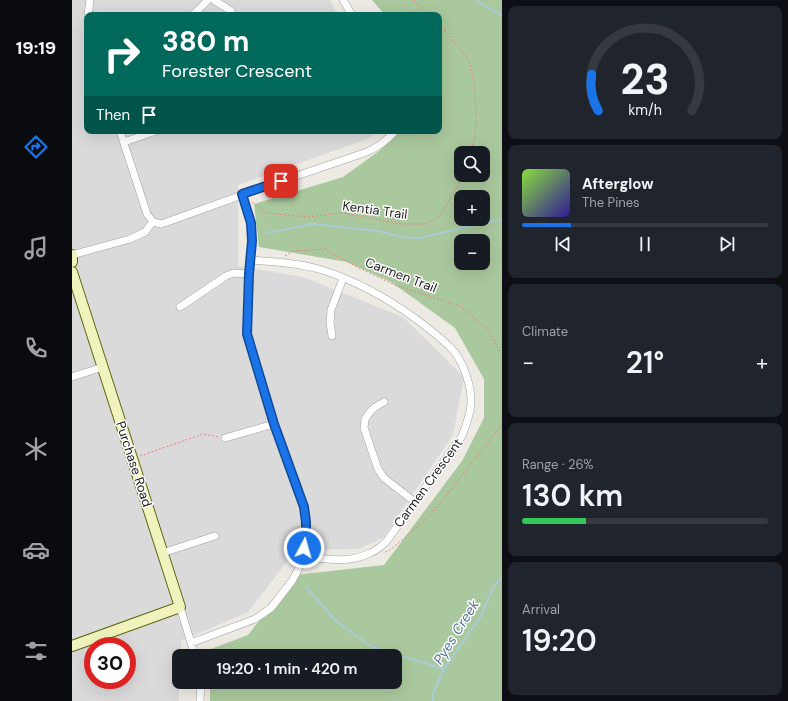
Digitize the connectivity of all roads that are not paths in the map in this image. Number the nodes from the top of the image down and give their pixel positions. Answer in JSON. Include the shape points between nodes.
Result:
{"nodes":[{"id":1,"x":90,"y":0,"type":"edge"},
{"id":2,"x":208,"y":0,"type":"edge"},
{"id":3,"x":214,"y":0,"type":"edge"},
{"id":4,"x":343,"y":0,"type":"edge"},
{"id":5,"x":231,"y":11,"type":"dead end"},
{"id":6,"x":88,"y":12,"type":"edge"},
{"id":7,"x":196,"y":12,"type":"edge"},
{"id":8,"x":350,"y":12,"type":"edge"},
{"id":9,"x":121,"y":134,"type":"edge"},
{"id":10,"x":147,"y":134,"type":"edge"},
{"id":11,"x":392,"y":134,"type":"edge"},
{"id":12,"x":124,"y":142,"type":"junction"},
{"id":13,"x":242,"y":194,"type":"junction"},
{"id":14,"x":153,"y":222,"type":"junction"},
{"id":15,"x":72,"y":255,"type":"edge"},
{"id":16,"x":250,"y":260,"type":"junction"},
{"id":17,"x":72,"y":262,"type":"edge"},
{"id":18,"x":72,"y":272,"type":"edge"},
{"id":19,"x":249,"y":274,"type":"junction"},
{"id":20,"x":343,"y":278,"type":"junction"},
{"id":21,"x":180,"y":307,"type":"dead end"},
{"id":22,"x":332,"y":336,"type":"dead end"},
{"id":23,"x":103,"y":367,"type":"junction"},
{"id":24,"x":72,"y":377,"type":"edge"},
{"id":25,"x":384,"y":402,"type":"dead end"},
{"id":26,"x":274,"y":424,"type":"junction"},
{"id":27,"x":225,"y":438,"type":"road end"},
{"id":28,"x":415,"y":502,"type":"junction"},
{"id":29,"x":215,"y":536,"type":"dead end"},
{"id":30,"x":162,"y":553,"type":"junction"},
{"id":31,"x":302,"y":556,"type":"junction"},
{"id":32,"x":180,"y":607,"type":"junction"},
{"id":33,"x":191,"y":643,"type":"junction"},
{"id":34,"x":72,"y":646,"type":"edge"},
{"id":35,"x":193,"y":649,"type":"edge"},
{"id":36,"x":201,"y":689,"type":"edge"},
{"id":37,"x":200,"y":701,"type":"edge"}],
"edges":[{"from":1,"to":6,"type":"street"},
{"from":2,"to":7,"type":"street"},
{"from":3,"to":5,"type":"street"},
{"from":4,"to":8,"type":"street"},
{"from":9,"to":12,"type":"street"},
{"from":10,"to":12,"type":"street"},
{"from":11,"to":13,"type":"street","via":[[379,147]]},
{"from":12,"to":14,"type":"street","via":[[147,214]]},
{"from":13,"to":14,"type":"street","via":[[161,224]]},
{"from":13,"to":16,"type":"street","via":[[251,223]]},
{"from":14,"to":15,"type":"street","via":[[144,232],[130,239]]},
{"from":15,"to":17,"type":"main road"},
{"from":16,"to":19,"type":"street"},
{"from":16,"to":20,"type":"street","name":"Carmen Crescent","via":[[321,270]]},
{"from":18,"to":23,"type":"main road","name":"Purchase Road"},
{"from":19,"to":21,"type":"street","via":[[234,273],[226,276]]},
{"from":19,"to":26,"type":"street","via":[[247,334]]},
{"from":20,"to":22,"type":"street","via":[[331,310]]},
{"from":20,"to":28,"type":"street","name":"Carmen Crescent","via":[[381,295],[436,335],[452,349],[468,380],[471,403],[462,436]]},
{"from":23,"to":24,"type":"street"},
{"from":23,"to":30,"type":"main road","name":"Purchase Road"},
{"from":25,"to":28,"type":"street","via":[[370,412],[365,419],[364,428],[381,474]]},
{"from":26,"to":27,"type":"street"},
{"from":26,"to":31,"type":"street","via":[[304,507],[306,539]]},
{"from":28,"to":31,"type":"street","name":"Carmen Crescent","via":[[386,542],[370,553],[353,559],[337,560]]},
{"from":29,"to":30,"type":"street"},
{"from":30,"to":32,"type":"main road","name":"Purchase Road"},
{"from":31,"to":33,"type":"street","via":[[292,581],[271,608],[255,619]]},
{"from":32,"to":33,"type":"street","name":"Purchase Road"},
{"from":32,"to":34,"type":"main road"},
{"from":33,"to":35,"type":"street","name":"Purchase Road"},
{"from":36,"to":37,"type":"street"}]}
